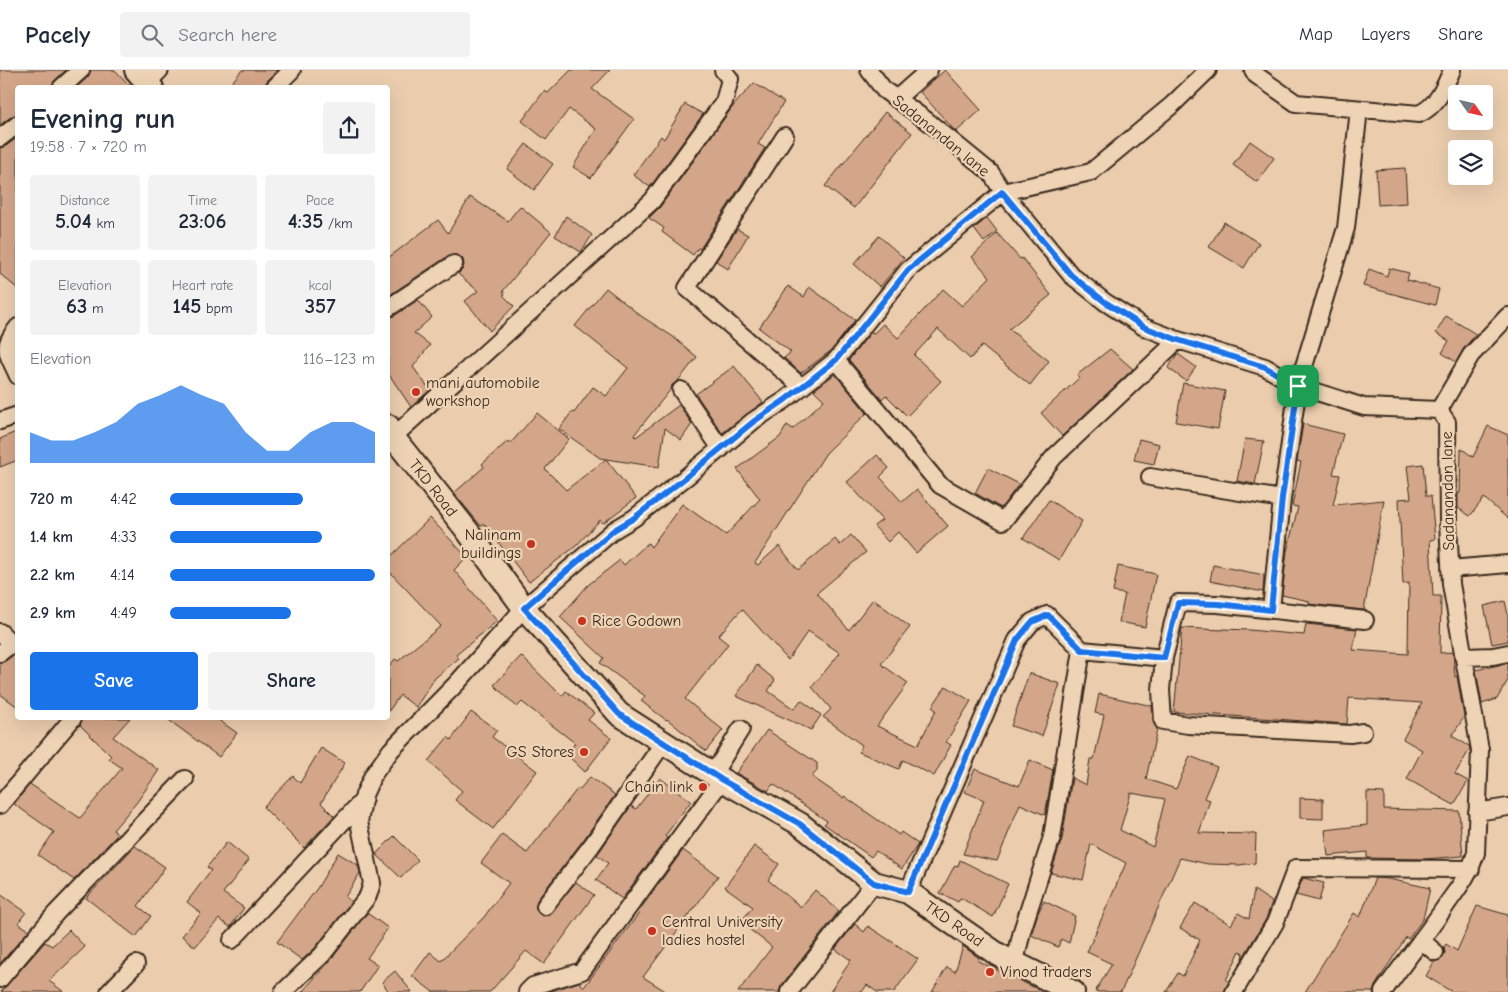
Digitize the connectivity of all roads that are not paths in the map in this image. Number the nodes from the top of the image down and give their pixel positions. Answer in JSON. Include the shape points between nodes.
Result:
{"nodes":[{"id":1,"x":81,"y":70,"type":"edge"},
{"id":2,"x":292,"y":70,"type":"edge"},
{"id":3,"x":723,"y":70,"type":"edge"},
{"id":4,"x":869,"y":70,"type":"edge"},
{"id":5,"x":929,"y":70,"type":"edge"},
{"id":6,"x":1208,"y":70,"type":"edge"},
{"id":7,"x":1253,"y":70,"type":"edge"},
{"id":8,"x":1452,"y":70,"type":"edge"},
{"id":9,"x":64,"y":85,"type":"edge"},
{"id":10,"x":277,"y":85,"type":"edge"},
{"id":11,"x":896,"y":98,"type":"junction"},
{"id":12,"x":1359,"y":108,"type":"junction"},
{"id":13,"x":15,"y":126,"type":"edge"},
{"id":14,"x":785,"y":136,"type":"dead end"},
{"id":15,"x":0,"y":138,"type":"edge"},
{"id":16,"x":1002,"y":192,"type":"junction"},
{"id":17,"x":454,"y":264,"type":"dead end"},
{"id":18,"x":390,"y":307,"type":"edge"},
{"id":19,"x":1508,"y":316,"type":"edge"},
{"id":20,"x":15,"y":331,"type":"edge"},
{"id":21,"x":1178,"y":340,"type":"junction"},
{"id":22,"x":836,"y":360,"type":"junction"},
{"id":23,"x":15,"y":369,"type":"edge"},
{"id":24,"x":1298,"y":386,"type":"junction"},
{"id":25,"x":802,"y":387,"type":"junction"},
{"id":26,"x":681,"y":390,"type":"dead end"},
{"id":27,"x":1438,"y":410,"type":"junction"},
{"id":28,"x":15,"y":415,"type":"edge"},
{"id":29,"x":0,"y":421,"type":"edge"},
{"id":30,"x":390,"y":432,"type":"edge"},
{"id":31,"x":721,"y":449,"type":"junction"},
{"id":32,"x":1150,"y":477,"type":"dead end"},
{"id":33,"x":1282,"y":498,"type":"junction"},
{"id":34,"x":1508,"y":564,"type":"edge"},
{"id":35,"x":1450,"y":569,"type":"junction"},
{"id":36,"x":524,"y":608,"type":"junction"},
{"id":37,"x":1271,"y":610,"type":"junction"},
{"id":38,"x":1365,"y":620,"type":"dead end"},
{"id":39,"x":0,"y":632,"type":"edge"},
{"id":40,"x":10,"y":645,"type":"edge"},
{"id":41,"x":1082,"y":650,"type":"junction"},
{"id":42,"x":1508,"y":653,"type":"edge"},
{"id":43,"x":1464,"y":657,"type":"junction"},
{"id":44,"x":1164,"y":658,"type":"junction"},
{"id":45,"x":72,"y":720,"type":"edge"},
{"id":46,"x":741,"y":730,"type":"dead end"},
{"id":47,"x":1363,"y":732,"type":"dead end"},
{"id":48,"x":664,"y":742,"type":"junction"},
{"id":49,"x":718,"y":777,"type":"junction"},
{"id":50,"x":185,"y":779,"type":"dead end"},
{"id":51,"x":364,"y":799,"type":"junction"},
{"id":52,"x":0,"y":805,"type":"edge"},
{"id":53,"x":1508,"y":807,"type":"edge"},
{"id":54,"x":1477,"y":812,"type":"junction"},
{"id":55,"x":1471,"y":869,"type":"junction"},
{"id":56,"x":874,"y":883,"type":"junction"},
{"id":57,"x":908,"y":892,"type":"junction"},
{"id":58,"x":545,"y":906,"type":"dead end"},
{"id":59,"x":232,"y":940,"type":"dead end"},
{"id":60,"x":1421,"y":940,"type":"junction"},
{"id":61,"x":1435,"y":952,"type":"dead end"},
{"id":62,"x":1015,"y":962,"type":"junction"},
{"id":63,"x":136,"y":964,"type":"dead end"},
{"id":64,"x":0,"y":979,"type":"edge"},
{"id":65,"x":109,"y":992,"type":"edge"},
{"id":66,"x":283,"y":992,"type":"edge"},
{"id":67,"x":527,"y":992,"type":"edge"},
{"id":68,"x":789,"y":992,"type":"edge"},
{"id":69,"x":1073,"y":992,"type":"edge"},
{"id":70,"x":1234,"y":992,"type":"edge"},
{"id":71,"x":1383,"y":992,"type":"edge"}],
"edges":[{"from":1,"to":9,"type":"street"},
{"from":2,"to":10,"type":"street"},
{"from":3,"to":30,"type":"street","via":[[730,79],[724,102],[652,201]]},
{"from":4,"to":11,"type":"street","name":"Sadanandan lane","via":[[884,90]]},
{"from":5,"to":11,"type":"street"},
{"from":6,"to":16,"type":"street","via":[[1172,105],[1091,172]]},
{"from":7,"to":12,"type":"street","via":[[1296,103]]},
{"from":8,"to":12,"type":"street","via":[[1439,98],[1418,114]]},
{"from":11,"to":16,"type":"street","name":"Sadanandan lane","via":[[991,173]]},
{"from":12,"to":24,"type":"street","via":[[1346,228]]},
{"from":13,"to":15,"type":"street"},
{"from":14,"to":25,"type":"street","via":[[687,288]]},
{"from":16,"to":21,"type":"street","name":"Sadanandan lane","via":[[1071,275],[1144,327]]},
{"from":16,"to":22,"type":"street","via":[[908,270]]},
{"from":17,"to":18,"type":"street"},
{"from":19,"to":27,"type":"street","via":[[1471,355]]},
{"from":20,"to":23,"type":"street","via":[[6,348]]},
{"from":21,"to":22,"type":"street","via":[[1054,457],[1003,522],[940,485]]},
{"from":21,"to":24,"type":"street","name":"Sadanandan lane","via":[[1265,367]]},
{"from":22,"to":25,"type":"street"},
{"from":24,"to":27,"type":"street","name":"Sadanandan lane","via":[[1364,407]]},
{"from":24,"to":33,"type":"street"},
{"from":25,"to":31,"type":"street"},
{"from":26,"to":31,"type":"street"},
{"from":27,"to":35,"type":"street","name":"Sadanandan lane","via":[[1447,422]]},
{"from":28,"to":29,"type":"street"},
{"from":30,"to":36,"type":"street","name":"TKD Road"},
{"from":31,"to":36,"type":"street","via":[[634,518],[614,530]]},
{"from":32,"to":33,"type":"street"},
{"from":33,"to":37,"type":"street"},
{"from":34,"to":35,"type":"street"},
{"from":35,"to":43,"type":"street","name":"Sadanandan lane"},
{"from":36,"to":48,"type":"street","name":"TKD Road","via":[[619,714]]},
{"from":36,"to":51,"type":"street","via":[[391,750],[373,775]]},
{"from":37,"to":38,"type":"street"},
{"from":37,"to":44,"type":"street","via":[[1178,603]]},
{"from":39,"to":40,"type":"street"},
{"from":41,"to":44,"type":"street"},
{"from":41,"to":57,"type":"street","via":[[1048,615],[1032,622],[1017,640]]},
{"from":41,"to":62,"type":"street","via":[[1052,836]]},
{"from":42,"to":43,"type":"street"},
{"from":43,"to":54,"type":"street","name":"Sadanandan lane","via":[[1480,750]]},
{"from":44,"to":47,"type":"street","via":[[1163,721],[1188,726]]},
{"from":45,"to":52,"type":"street"},
{"from":46,"to":49,"type":"street"},
{"from":48,"to":49,"type":"street","name":"TKD Road"},
{"from":48,"to":58,"type":"street"},
{"from":49,"to":56,"type":"street","name":"TKD Road","via":[[800,824]]},
{"from":49,"to":67,"type":"street","via":[[582,971],[533,986]]},
{"from":50,"to":64,"type":"street","via":[[56,913]]},
{"from":51,"to":59,"type":"street"},
{"from":51,"to":66,"type":"street","via":[[360,822],[372,883],[368,896],[322,955]]},
{"from":53,"to":54,"type":"street"},
{"from":54,"to":55,"type":"street","name":"Sadanandan lane","via":[[1476,853]]},
{"from":55,"to":60,"type":"street","name":"Sadanandan lane"},
{"from":55,"to":70,"type":"street","via":[[1296,868],[1275,923]]},
{"from":56,"to":57,"type":"street","name":"TKD Road"},
{"from":56,"to":68,"type":"street"},
{"from":57,"to":62,"type":"street","name":"TKD Road","via":[[997,954]]},
{"from":60,"to":61,"type":"street"},
{"from":60,"to":71,"type":"street","name":"Sadanandan lane"},
{"from":62,"to":69,"type":"street","name":"TKD Road"},
{"from":63,"to":65,"type":"street"}]}
